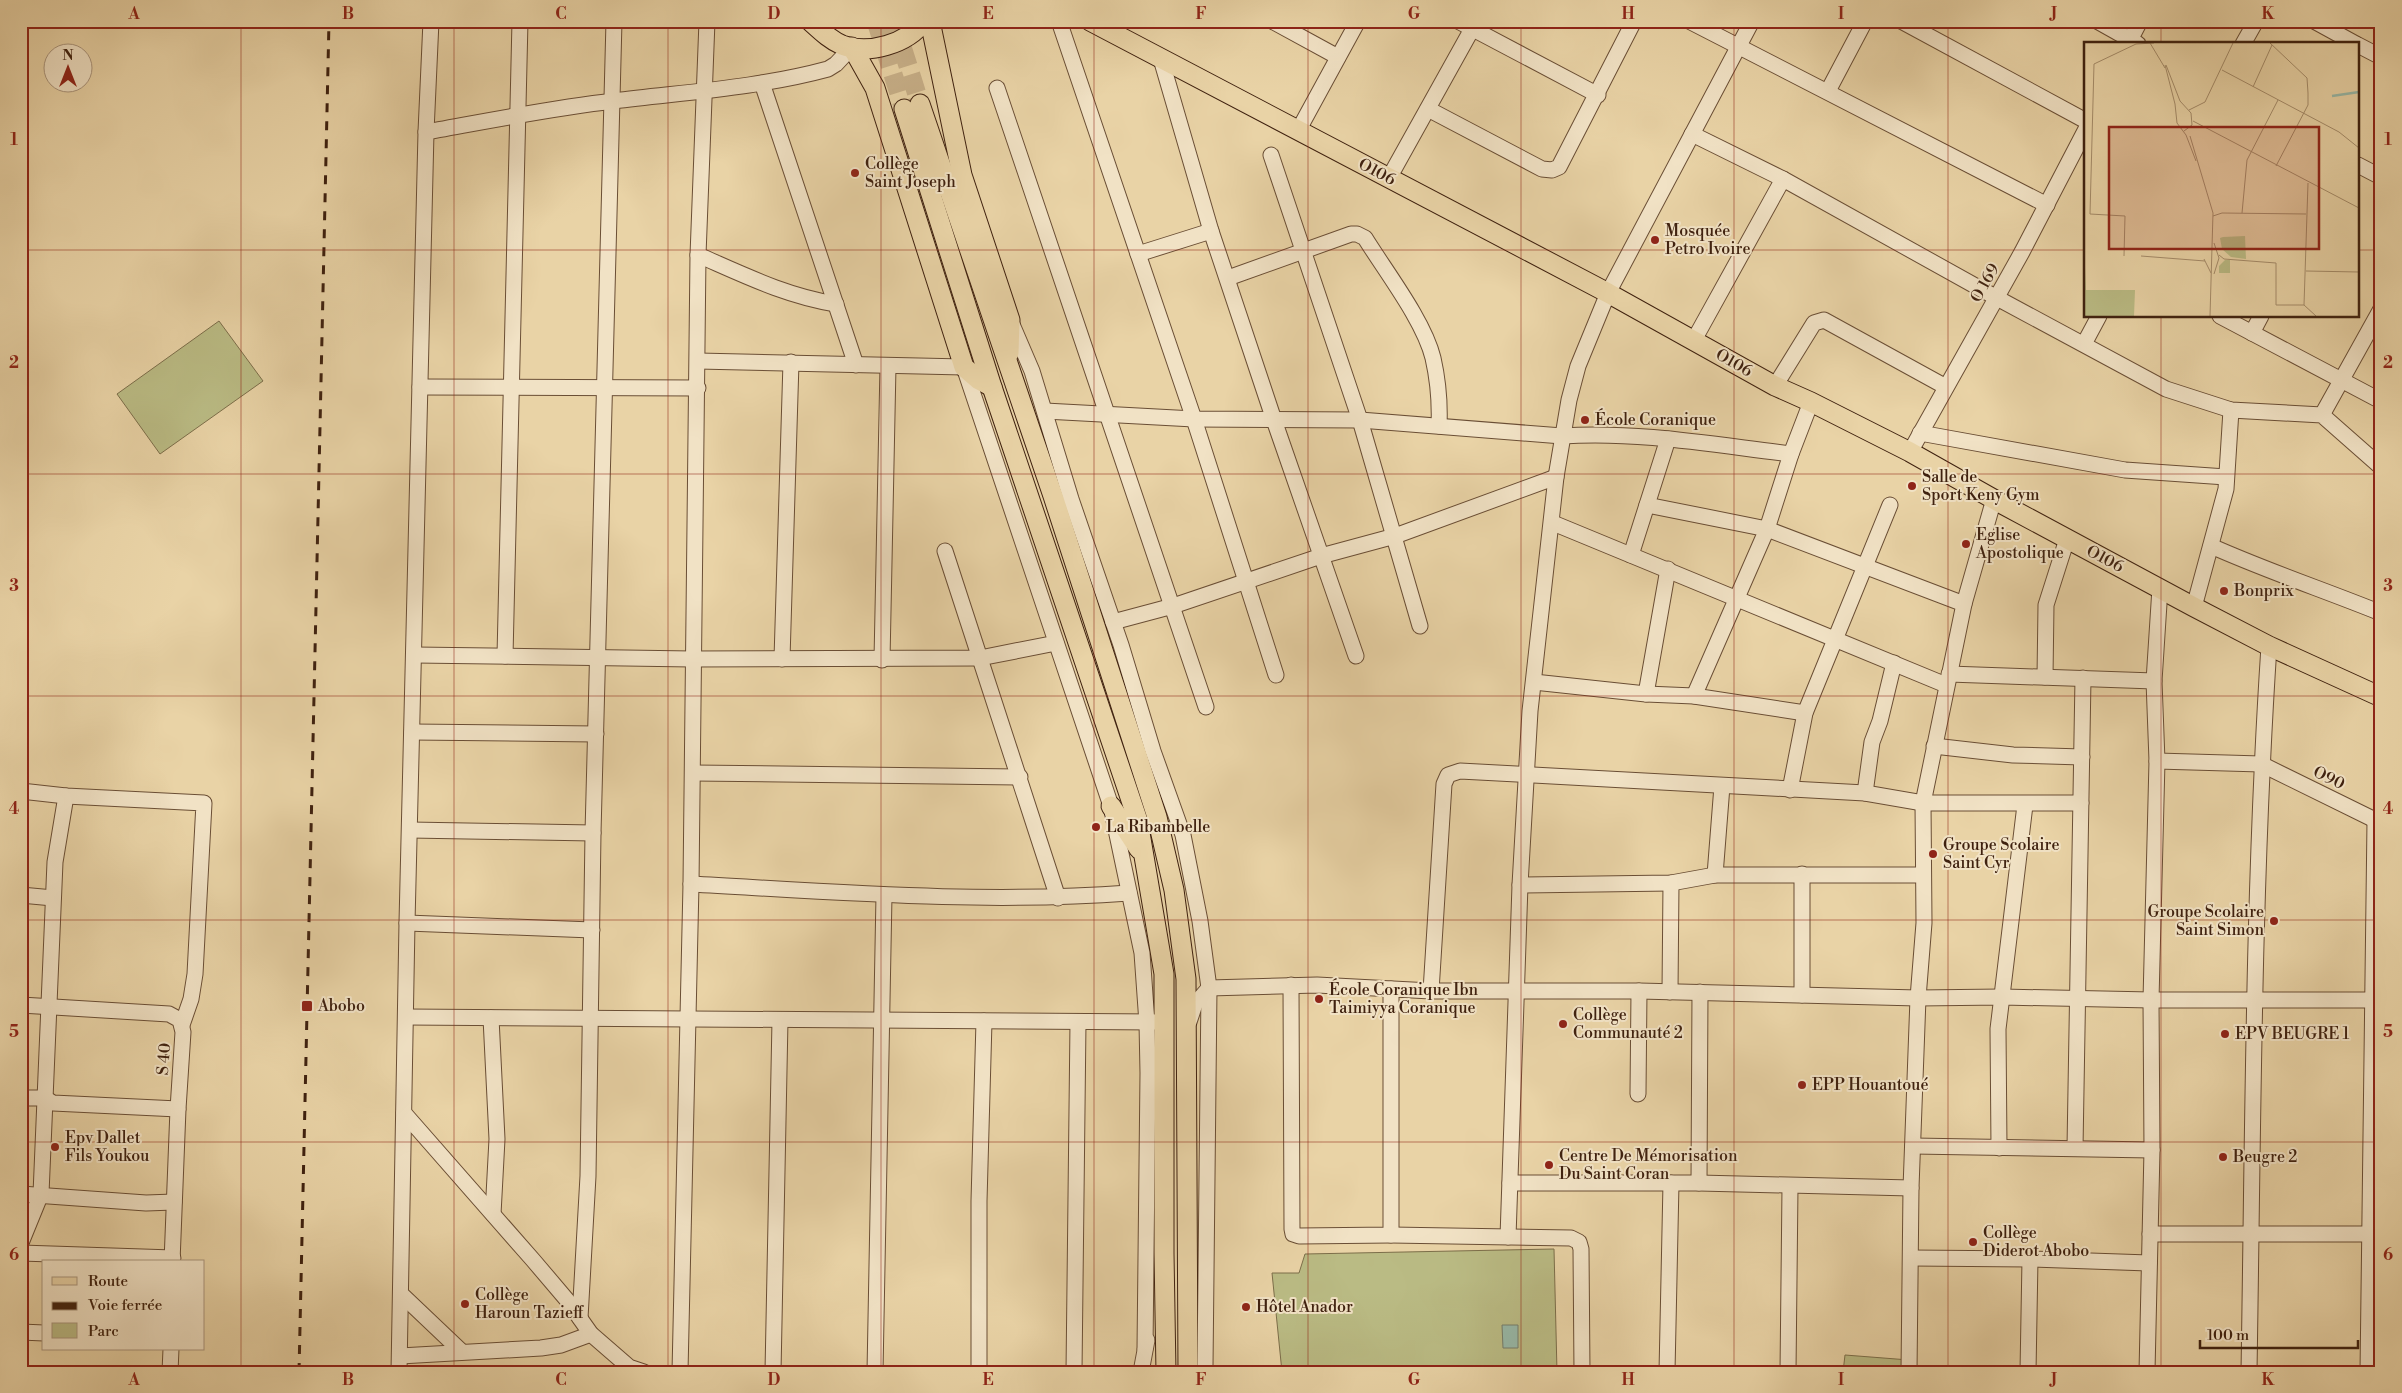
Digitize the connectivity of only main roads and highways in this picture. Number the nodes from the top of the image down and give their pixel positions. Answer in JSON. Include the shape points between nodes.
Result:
{"nodes":[{"id":1,"x":810,"y":21,"type":"edge"},
{"id":2,"x":924,"y":21,"type":"edge"},
{"id":3,"x":930,"y":21,"type":"edge"},
{"id":4,"x":1090,"y":21,"type":"edge"},
{"id":5,"x":1111,"y":26,"type":"edge"},
{"id":6,"x":852,"y":47,"type":"junction"},
{"id":7,"x":1008,"y":364,"type":"junction"},
{"id":8,"x":992,"y":387,"type":"junction"},
{"id":9,"x":2381,"y":697,"type":"edge"},
{"id":10,"x":1110,"y":806,"type":"road end"},
{"id":11,"x":1146,"y":861,"type":"junction"},
{"id":12,"x":1200,"y":1370,"type":"edge"},
{"id":13,"x":1166,"y":1372,"type":"edge"}],
"edges":[{"from":1,"to":6,"type":"main road","via":[[840,44]]},
{"from":2,"to":6,"type":"main road","via":[[912,34],[896,42],[881,47]]},
{"from":3,"to":7,"type":"main road","via":[[953,142],[1010,320]]},
{"from":4,"to":5,"type":"main road","name":"O106"},
{"from":5,"to":9,"type":"main road","name":"O106","via":[[1161,59],[1608,294],[1775,386],[1910,452],[2269,646]]},
{"from":6,"to":8,"type":"main road","via":[[875,88],[964,368]]},
{"from":7,"to":8,"type":"main road","via":[[912,107]]},
{"from":7,"to":12,"type":"main road","via":[[1157,817],[1174,890],[1186,979],[1188,1297]]},
{"from":8,"to":11,"type":"main road","via":[[1138,821]]},
{"from":10,"to":11,"type":"main road"},
{"from":11,"to":13,"type":"main road","via":[[1164,974],[1156,1022]]}]}
